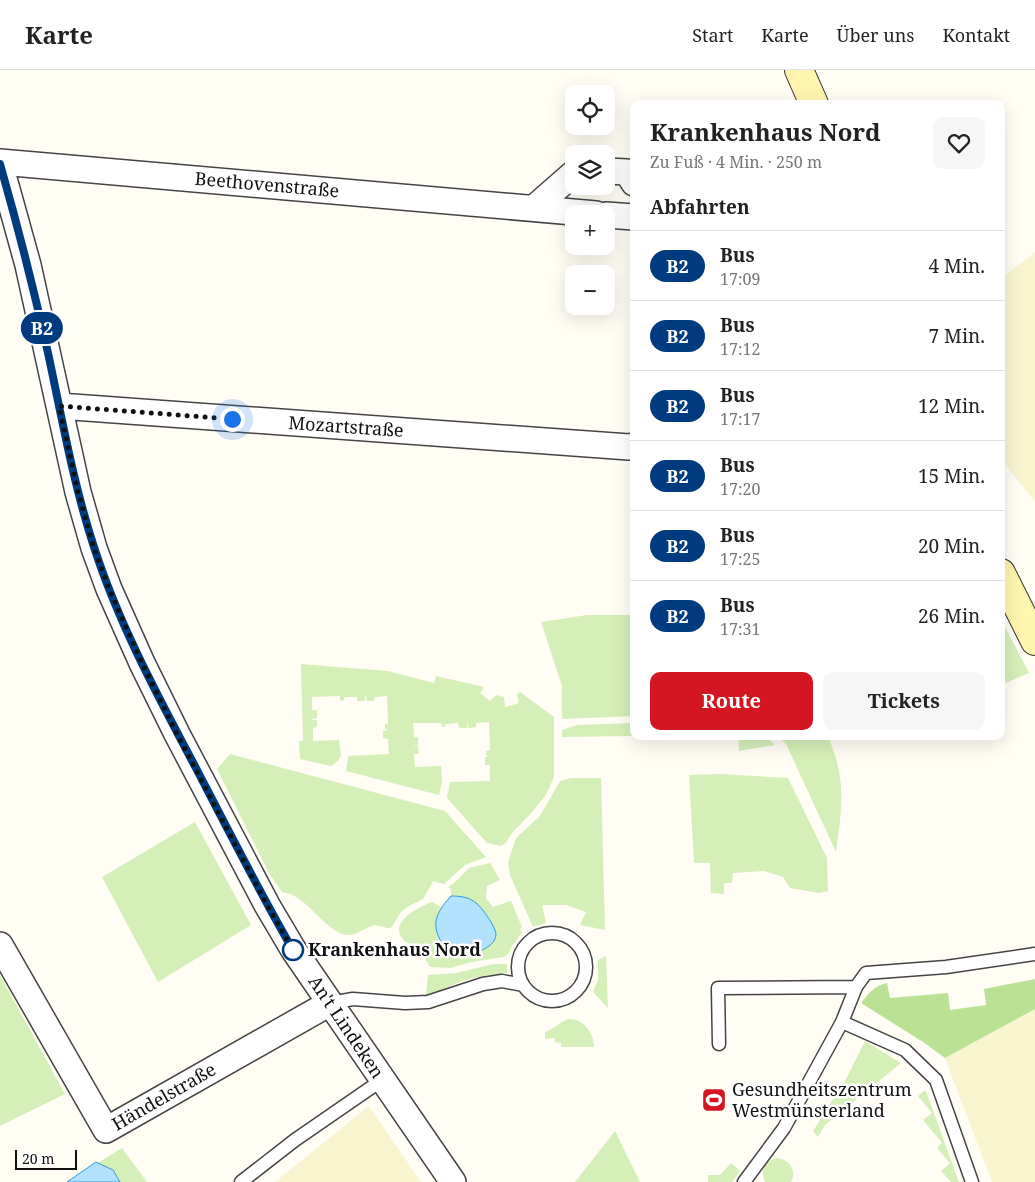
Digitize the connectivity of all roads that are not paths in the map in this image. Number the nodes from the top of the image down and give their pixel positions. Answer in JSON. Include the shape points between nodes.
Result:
{"nodes":[{"id":1,"x":799,"y":70,"type":"edge"},
{"id":2,"x":812,"y":100,"type":"edge"},
{"id":3,"x":0,"y":163,"type":"edge"},
{"id":4,"x":615,"y":171,"type":"edge"},
{"id":5,"x":630,"y":177,"type":"edge"},
{"id":6,"x":565,"y":181,"type":"edge"},
{"id":7,"x":534,"y":208,"type":"junction"},
{"id":8,"x":565,"y":211,"type":"edge"},
{"id":9,"x":615,"y":216,"type":"edge"},
{"id":10,"x":630,"y":217,"type":"edge"},
{"id":11,"x":59,"y":406,"type":"junction"},
{"id":12,"x":630,"y":446,"type":"edge"},
{"id":13,"x":1005,"y":581,"type":"edge"},
{"id":14,"x":1035,"y":640,"type":"edge"},
{"id":15,"x":0,"y":944,"type":"edge"},
{"id":16,"x":1035,"y":954,"type":"edge"},
{"id":17,"x":523,"y":985,"type":"junction"},
{"id":18,"x":856,"y":987,"type":"junction"},
{"id":19,"x":330,"y":1003,"type":"junction"},
{"id":20,"x":842,"y":1022,"type":"junction"},
{"id":21,"x":719,"y":1044,"type":"dead end"},
{"id":22,"x":382,"y":1080,"type":"junction"},
{"id":23,"x":241,"y":1182,"type":"edge"},
{"id":24,"x":453,"y":1182,"type":"edge"},
{"id":25,"x":744,"y":1182,"type":"edge"},
{"id":26,"x":972,"y":1182,"type":"edge"}],
"edges":[{"from":1,"to":2,"type":"street"},
{"from":3,"to":7,"type":"street","name":"Beethovenstraße"},
{"from":3,"to":11,"type":"street","name":"An't Lindeken","via":[[28,266]]},
{"from":4,"to":5,"type":"street","via":[[627,172]]},
{"from":6,"to":7,"type":"street"},
{"from":7,"to":8,"type":"street","name":"Beethovenstraße"},
{"from":9,"to":10,"type":"street"},
{"from":11,"to":12,"type":"street","name":"Mozartstraße"},
{"from":11,"to":19,"type":"street","name":"An't Lindeken","via":[[94,548],[142,663],[267,905]]},
{"from":13,"to":14,"type":"street"},
{"from":15,"to":19,"type":"street","name":"Händelstraße","via":[[106,1130]]},
{"from":16,"to":18,"type":"lane","via":[[946,967],[866,973]]},
{"from":17,"to":17,"type":"lane","via":[[530,994],[544,1001],[568,998],[578,990],[585,976],[586,964],[581,948],[562,934],[534,938],[519,958],[518,974]]},
{"from":17,"to":19,"type":"lane","via":[[483,984],[428,1002],[353,998]]},
{"from":18,"to":20,"type":"lane"},
{"from":18,"to":21,"type":"lane","via":[[718,988]]},
{"from":19,"to":22,"type":"street","name":"An't Lindeken"},
{"from":20,"to":25,"type":"lane","via":[[784,1128]]},
{"from":20,"to":26,"type":"lane","via":[[904,1050],[936,1080]]},
{"from":22,"to":23,"type":"lane"},
{"from":22,"to":24,"type":"street","name":"An't Lindeken"}]}
